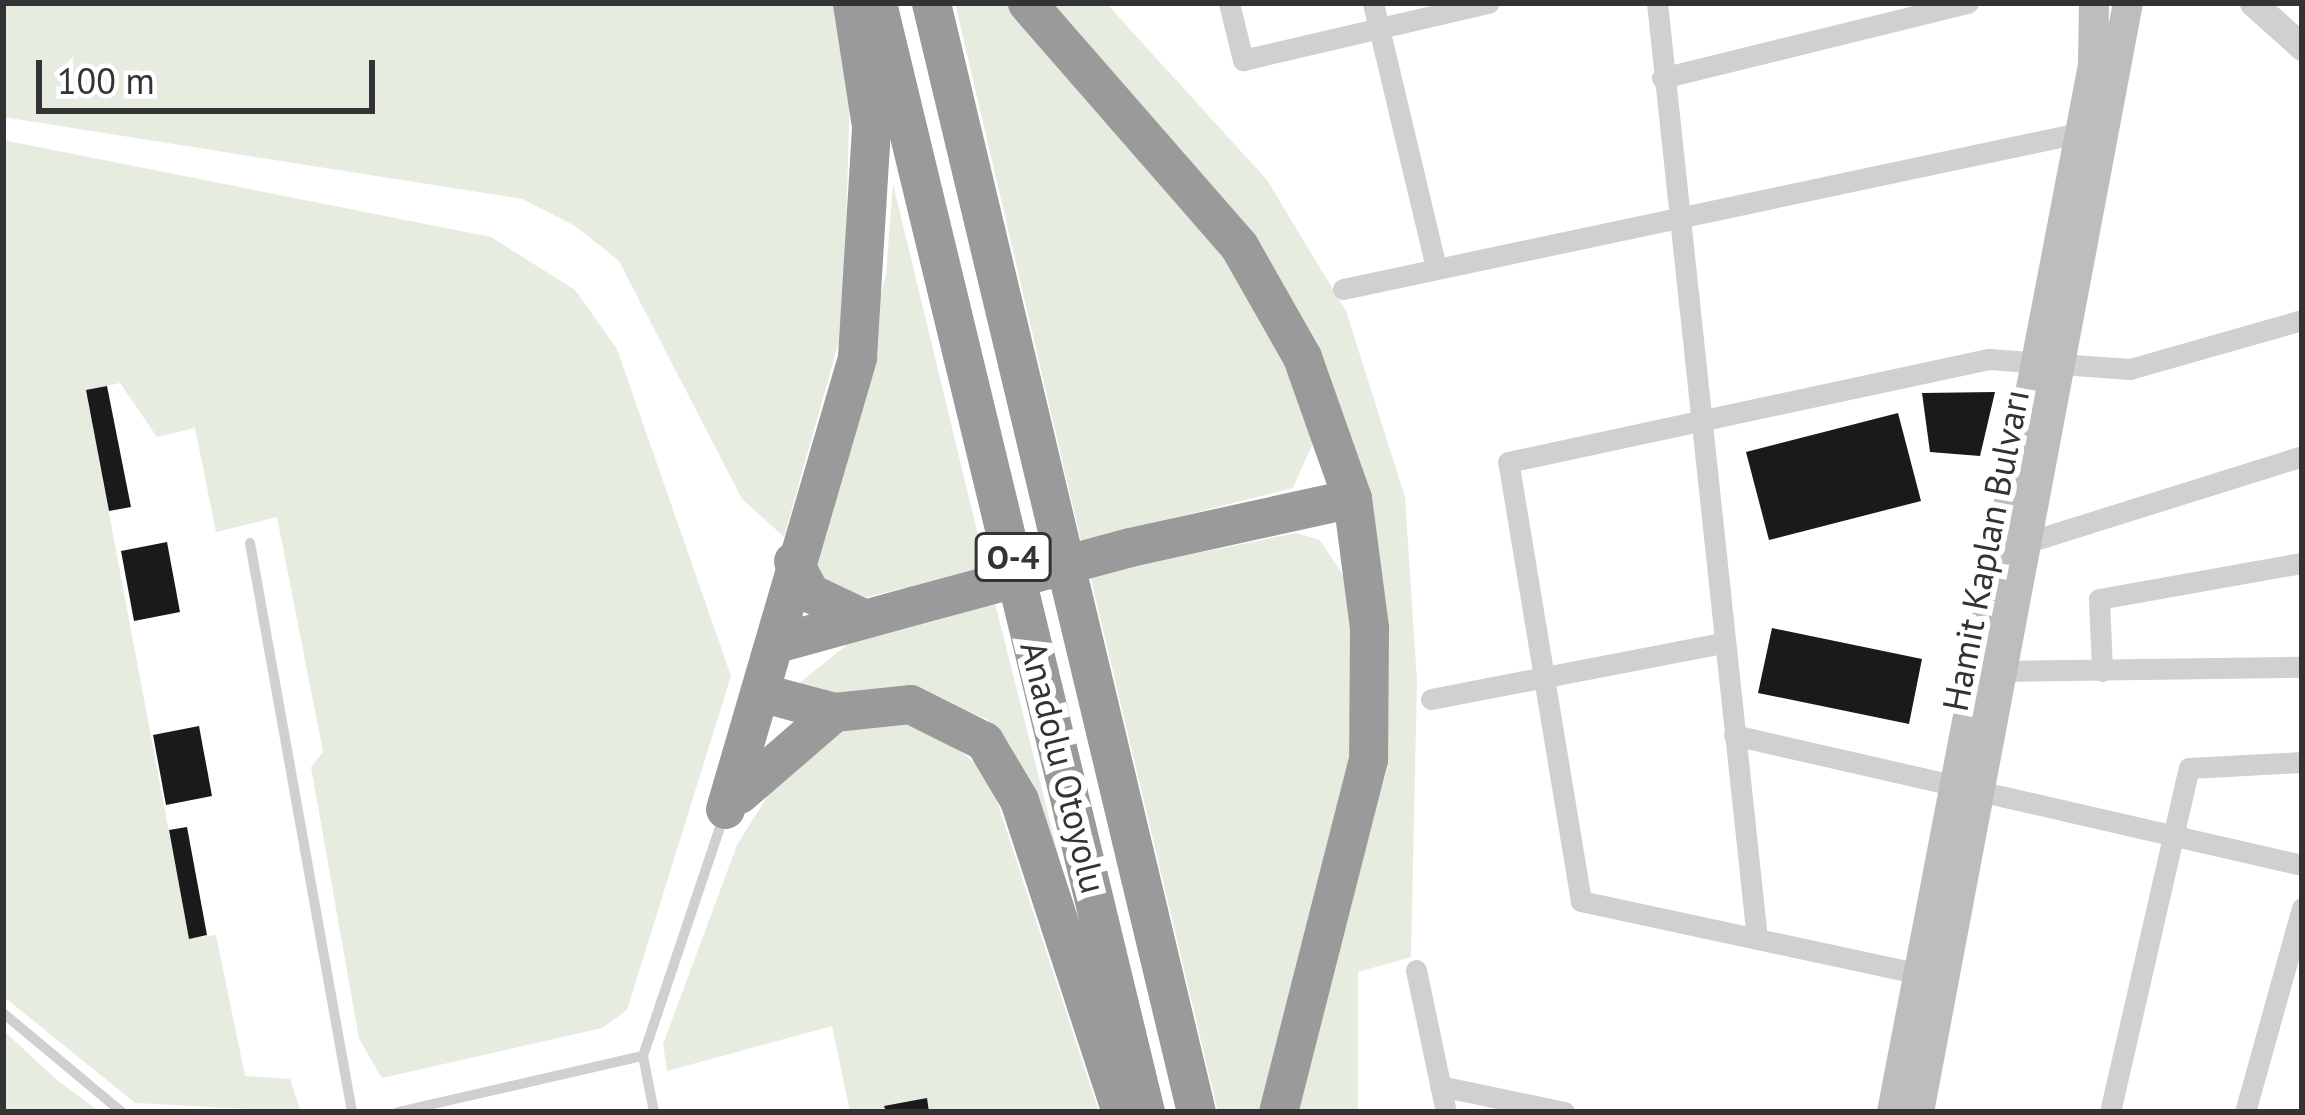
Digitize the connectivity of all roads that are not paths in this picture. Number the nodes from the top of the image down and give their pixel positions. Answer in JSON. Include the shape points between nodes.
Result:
{"nodes":[{"id":1,"x":852,"y":3,"type":"edge"},
{"id":2,"x":877,"y":3,"type":"edge"},
{"id":3,"x":931,"y":3,"type":"edge"},
{"id":4,"x":1027,"y":3,"type":"edge"},
{"id":5,"x":1229,"y":3,"type":"edge"},
{"id":6,"x":1373,"y":3,"type":"edge"},
{"id":7,"x":1488,"y":3,"type":"edge"},
{"id":8,"x":1657,"y":3,"type":"edge"},
{"id":9,"x":1967,"y":3,"type":"edge"},
{"id":10,"x":2094,"y":3,"type":"edge"},
{"id":11,"x":2128,"y":3,"type":"edge"},
{"id":12,"x":2253,"y":3,"type":"edge"},
{"id":13,"x":2289,"y":20,"type":"edge"},
{"id":14,"x":1379,"y":28,"type":"junction"},
{"id":15,"x":2302,"y":47,"type":"edge"},
{"id":16,"x":1662,"y":78,"type":"junction"},
{"id":17,"x":2079,"y":133,"type":"junction"},
{"id":18,"x":1678,"y":221,"type":"junction"},
{"id":19,"x":1436,"y":267,"type":"junction"},
{"id":20,"x":1343,"y":289,"type":"dead end"},
{"id":21,"x":2302,"y":320,"type":"edge"},
{"id":22,"x":2045,"y":364,"type":"junction"},
{"id":23,"x":1696,"y":424,"type":"junction"},
{"id":24,"x":2302,"y":456,"type":"edge"},
{"id":25,"x":1352,"y":498,"type":"junction"},
{"id":26,"x":250,"y":543,"type":"dead end"},
{"id":27,"x":2025,"y":543,"type":"junction"},
{"id":28,"x":794,"y":561,"type":"junction"},
{"id":29,"x":2302,"y":562,"type":"edge"},
{"id":30,"x":861,"y":617,"type":"junction"},
{"id":31,"x":777,"y":643,"type":"junction"},
{"id":32,"x":1723,"y":644,"type":"junction"},
{"id":33,"x":2302,"y":667,"type":"edge"},
{"id":34,"x":2002,"y":671,"type":"junction"},
{"id":35,"x":2102,"y":671,"type":"junction"},
{"id":36,"x":1544,"y":677,"type":"junction"},
{"id":37,"x":767,"y":694,"type":"junction"},
{"id":38,"x":1431,"y":699,"type":"dead end"},
{"id":39,"x":834,"y":712,"type":"junction"},
{"id":40,"x":1734,"y":735,"type":"junction"},
{"id":41,"x":2302,"y":762,"type":"edge"},
{"id":42,"x":1965,"y":784,"type":"junction"},
{"id":43,"x":725,"y":809,"type":"junction"},
{"id":44,"x":2173,"y":830,"type":"junction"},
{"id":45,"x":2302,"y":865,"type":"edge"},
{"id":46,"x":2302,"y":908,"type":"edge"},
{"id":47,"x":1757,"y":939,"type":"junction"},
{"id":48,"x":1416,"y":970,"type":"dead end"},
{"id":49,"x":1916,"y":973,"type":"junction"},
{"id":50,"x":3,"y":1013,"type":"edge"},
{"id":51,"x":643,"y":1056,"type":"junction"},
{"id":52,"x":1440,"y":1086,"type":"junction"},
{"id":53,"x":122,"y":1112,"type":"edge"},
{"id":54,"x":352,"y":1112,"type":"edge"},
{"id":55,"x":398,"y":1112,"type":"edge"},
{"id":56,"x":654,"y":1112,"type":"edge"},
{"id":57,"x":1121,"y":1112,"type":"edge"},
{"id":58,"x":1145,"y":1112,"type":"edge"},
{"id":59,"x":1196,"y":1112,"type":"edge"},
{"id":60,"x":1278,"y":1112,"type":"edge"},
{"id":61,"x":1446,"y":1112,"type":"edge"},
{"id":62,"x":1564,"y":1112,"type":"edge"},
{"id":63,"x":1892,"y":1112,"type":"edge"},
{"id":64,"x":1919,"y":1112,"type":"edge"},
{"id":65,"x":2110,"y":1112,"type":"edge"},
{"id":66,"x":2245,"y":1112,"type":"edge"}],
"edges":[{"from":1,"to":28,"type":"highway","via":[[871,126],[866,298]]},
{"from":2,"to":58,"type":"highway","name":"Anadolu Otoyolu","number":"O-4"},
{"from":3,"to":59,"type":"highway","name":"Anadolu Otoyolu","number":"O-4"},
{"from":4,"to":25,"type":"highway","via":[[1239,246],[1302,357]]},
{"from":5,"to":14,"type":"street","via":[[1243,60]]},
{"from":6,"to":14,"type":"street"},
{"from":7,"to":14,"type":"street"},
{"from":8,"to":16,"type":"street"},
{"from":9,"to":16,"type":"street"},
{"from":10,"to":17,"type":"main road","name":"Hamit Kaplan Bulvarı"},
{"from":11,"to":22,"type":"main road","name":"Hamit Kaplan Bulvarı"},
{"from":12,"to":13,"type":"street"},
{"from":13,"to":15,"type":"street"},
{"from":14,"to":19,"type":"street"},
{"from":16,"to":18,"type":"street"},
{"from":17,"to":18,"type":"street"},
{"from":17,"to":22,"type":"main road","name":"Hamit Kaplan Bulvarı"},
{"from":18,"to":19,"type":"street"},
{"from":18,"to":23,"type":"street"},
{"from":19,"to":20,"type":"street"},
{"from":21,"to":22,"type":"street","via":[[2130,370]]},
{"from":22,"to":23,"type":"street","via":[[1989,359]]},
{"from":22,"to":27,"type":"main road","name":"Hamit Kaplan Bulvarı"},
{"from":22,"to":42,"type":"main road","name":"Hamit Kaplan Bulvarı"},
{"from":23,"to":32,"type":"street"},
{"from":23,"to":36,"type":"street","via":[[1508,462]]},
{"from":24,"to":27,"type":"street"},
{"from":25,"to":30,"type":"highway","bridge":true},
{"from":25,"to":60,"type":"highway","via":[[1369,628],[1368,759]]},
{"from":26,"to":54,"type":"lane"},
{"from":27,"to":34,"type":"main road","name":"Hamit Kaplan Bulvarı"},
{"from":28,"to":30,"type":"highway","via":[[810,593]]},
{"from":28,"to":31,"type":"highway"},
{"from":29,"to":35,"type":"street","via":[[2099,598]]},
{"from":30,"to":31,"type":"highway"},
{"from":31,"to":37,"type":"highway"},
{"from":32,"to":36,"type":"street"},
{"from":32,"to":40,"type":"street"},
{"from":33,"to":35,"type":"street"},
{"from":34,"to":35,"type":"street"},
{"from":34,"to":42,"type":"main road","name":"Hamit Kaplan Bulvarı"},
{"from":36,"to":38,"type":"street"},
{"from":36,"to":47,"type":"street","via":[[1581,901]]},
{"from":37,"to":39,"type":"highway"},
{"from":37,"to":43,"type":"highway"},
{"from":39,"to":43,"type":"highway"},
{"from":39,"to":57,"type":"highway","via":[[934,711],[1001,765]]},
{"from":40,"to":42,"type":"street"},
{"from":40,"to":47,"type":"street"},
{"from":41,"to":44,"type":"street","via":[[2189,769]]},
{"from":42,"to":44,"type":"street"},
{"from":42,"to":49,"type":"main road","name":"Hamit Kaplan Bulvarı"},
{"from":42,"to":64,"type":"main road","name":"Hamit Kaplan Bulvarı"},
{"from":43,"to":51,"type":"lane"},
{"from":44,"to":45,"type":"street"},
{"from":44,"to":65,"type":"street"},
{"from":46,"to":66,"type":"street"},
{"from":47,"to":49,"type":"street"},
{"from":48,"to":52,"type":"street"},
{"from":49,"to":63,"type":"main road","name":"Hamit Kaplan Bulvarı"},
{"from":50,"to":53,"type":"lane"},
{"from":51,"to":55,"type":"lane"},
{"from":51,"to":56,"type":"lane"},
{"from":52,"to":61,"type":"street"},
{"from":52,"to":62,"type":"street"}]}
